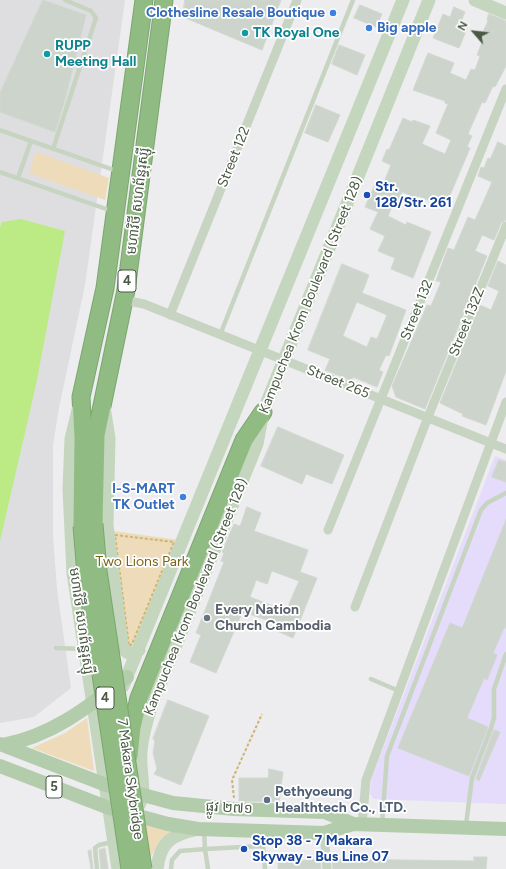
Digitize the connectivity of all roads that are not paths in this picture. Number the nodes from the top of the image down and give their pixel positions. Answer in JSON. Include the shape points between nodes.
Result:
{"nodes":[{"id":1,"x":65,"y":0,"type":"edge"},
{"id":2,"x":144,"y":0,"type":"edge"},
{"id":3,"x":164,"y":0,"type":"edge"},
{"id":4,"x":297,"y":0,"type":"edge"},
{"id":5,"x":353,"y":0,"type":"edge"},
{"id":6,"x":403,"y":0,"type":"edge"},
{"id":7,"x":429,"y":0,"type":"edge"},
{"id":8,"x":475,"y":0,"type":"edge"},
{"id":9,"x":506,"y":13,"type":"edge"},
{"id":10,"x":506,"y":89,"type":"edge"},
{"id":11,"x":0,"y":130,"type":"edge"},
{"id":12,"x":31,"y":141,"type":"junction"},
{"id":13,"x":53,"y":149,"type":"junction"},
{"id":14,"x":0,"y":172,"type":"edge"},
{"id":15,"x":132,"y":174,"type":"junction"},
{"id":16,"x":18,"y":178,"type":"junction"},
{"id":17,"x":126,"y":213,"type":"junction"},
{"id":18,"x":506,"y":226,"type":"edge"},
{"id":19,"x":124,"y":300,"type":"junction"},
{"id":20,"x":170,"y":315,"type":"junction"},
{"id":21,"x":220,"y":334,"type":"junction"},
{"id":22,"x":261,"y":351,"type":"junction"},
{"id":23,"x":284,"y":360,"type":"junction"},
{"id":24,"x":82,"y":397,"type":"junction"},
{"id":25,"x":381,"y":399,"type":"junction"},
{"id":26,"x":103,"y":400,"type":"junction"},
{"id":27,"x":506,"y":402,"type":"edge"},
{"id":28,"x":263,"y":412,"type":"junction"},
{"id":29,"x":428,"y":417,"type":"junction"},
{"id":30,"x":490,"y":444,"type":"junction"},
{"id":31,"x":506,"y":449,"type":"edge"},
{"id":32,"x":506,"y":493,"type":"edge"},
{"id":33,"x":88,"y":525,"type":"junction"},
{"id":34,"x":328,"y":530,"type":"dead end"},
{"id":35,"x":355,"y":607,"type":"dead end"},
{"id":36,"x":122,"y":645,"type":"junction"},
{"id":37,"x":84,"y":646,"type":"junction"},
{"id":38,"x":56,"y":648,"type":"dead end"},
{"id":39,"x":139,"y":650,"type":"junction"},
{"id":40,"x":506,"y":654,"type":"edge"},
{"id":41,"x":127,"y":677,"type":"junction"},
{"id":42,"x":370,"y":679,"type":"dead end"},
{"id":43,"x":399,"y":691,"type":"junction"},
{"id":44,"x":93,"y":702,"type":"junction"},
{"id":45,"x":2,"y":745,"type":"edge"},
{"id":46,"x":101,"y":756,"type":"junction"},
{"id":47,"x":0,"y":766,"type":"edge"},
{"id":48,"x":128,"y":768,"type":"junction"},
{"id":49,"x":106,"y":785,"type":"junction"},
{"id":50,"x":142,"y":796,"type":"junction"},
{"id":51,"x":109,"y":808,"type":"junction"},
{"id":52,"x":126,"y":813,"type":"junction"},
{"id":53,"x":358,"y":824,"type":"junction"},
{"id":54,"x":382,"y":825,"type":"junction"},
{"id":55,"x":466,"y":828,"type":"junction"},
{"id":56,"x":201,"y":829,"type":"junction"},
{"id":57,"x":506,"y":830,"type":"edge"},
{"id":58,"x":262,"y":832,"type":"junction"},
{"id":59,"x":324,"y":834,"type":"junction"},
{"id":60,"x":114,"y":842,"type":"junction"},
{"id":61,"x":262,"y":846,"type":"junction"},
{"id":62,"x":205,"y":849,"type":"junction"},
{"id":63,"x":97,"y":869,"type":"edge"},
{"id":64,"x":118,"y":869,"type":"edge"},
{"id":65,"x":130,"y":869,"type":"edge"},
{"id":66,"x":143,"y":869,"type":"edge"},
{"id":67,"x":156,"y":869,"type":"edge"},
{"id":68,"x":171,"y":869,"type":"edge"},
{"id":69,"x":208,"y":869,"type":"edge"},
{"id":70,"x":265,"y":869,"type":"edge"},
{"id":71,"x":327,"y":869,"type":"edge"}],
"edges":[{"from":1,"to":13,"type":"lane","via":[[91,11],[96,18]]},
{"from":2,"to":15,"type":"highway","name":"មហាវិថី សហព័ន្ធរុស្ស៊ី","number":"4"},
{"from":3,"to":15,"type":"highway","name":"មហាវិថី សហព័ន្ធរុស្ស៊ី","number":"4"},
{"from":4,"to":20,"type":"street","name":"Street 122"},
{"from":5,"to":21,"type":"lane"},
{"from":6,"to":22,"type":"main road","name":"Kampuchea Krom Boulevard (Street 128)"},
{"from":7,"to":23,"type":"main road","name":"Kampuchea Krom Boulevard (Street 128)"},
{"from":8,"to":9,"type":"main road"},
{"from":10,"to":25,"type":"street","name":"Street 132"},
{"from":11,"to":12,"type":"lane"},
{"from":12,"to":13,"type":"lane"},
{"from":12,"to":16,"type":"lane"},
{"from":13,"to":15,"type":"lane"},
{"from":14,"to":16,"type":"lane"},
{"from":15,"to":17,"type":"highway","name":"មហាវិថី សហព័ន្ធរុស្ស៊ី","number":"4"},
{"from":16,"to":17,"type":"lane","via":[[105,210]]},
{"from":17,"to":19,"type":"highway","name":"មហាវិថី សហព័ន្ធរុស្ស៊ី","number":"4"},
{"from":17,"to":24,"type":"highway","name":"មហាវិថី សហព័ន្ធរុស្ស៊ី","number":"4","via":[[105,288]]},
{"from":18,"to":29,"type":"street","name":"Street 132Z"},
{"from":19,"to":20,"type":"street","name":"Street 265","via":[[144,304]]},
{"from":19,"to":26,"type":"highway","name":"មហាវិថី សហព័ន្ធរុស្ស៊ី","number":"4"},
{"from":20,"to":21,"type":"street","name":"Street 265"},
{"from":21,"to":22,"type":"street","name":"Street 265"},
{"from":22,"to":23,"type":"street","name":"Street 265"},
{"from":22,"to":39,"type":"main road","name":"Kampuchea Krom Boulevard (Street 128)"},
{"from":23,"to":25,"type":"street","name":"Street 265"},
{"from":23,"to":28,"type":"main road","name":"Kampuchea Krom Boulevard (Street 128)"},
{"from":24,"to":33,"type":"highway","name":"មហាវិថី សហព័ន្ធរុស្ស៊ី","number":"4"},
{"from":24,"to":37,"type":"main road","name":"មហាវិថី សហព័ន្ធរុស្ស៊ី","via":[[71,439],[68,489],[73,573]]},
{"from":25,"to":29,"type":"street","name":"Street 265"},
{"from":25,"to":34,"type":"street","name":"Street 132"},
{"from":26,"to":33,"type":"highway","name":"មហាវិថី សហព័ន្ធរុស្ស៊ី","number":"4","via":[[96,435]]},
{"from":26,"to":36,"type":"main road","name":"មហាវិថី សហព័ន្ធរុស្ស៊ី","via":[[109,438],[107,525]]},
{"from":27,"to":30,"type":"street"},
{"from":28,"to":48,"type":"highway","bridge":true,"via":[[244,440],[139,698],[132,727]]},
{"from":28,"to":50,"type":"main road","name":"Kampuchea Krom Boulevard (Street 128)","via":[[257,444],[144,728],[141,753]]},
{"from":29,"to":30,"type":"street","name":"Street 265"},
{"from":29,"to":35,"type":"street","name":"Street 132Z"},
{"from":30,"to":31,"type":"street","name":"Street 265"},
{"from":30,"to":43,"type":"street"},
{"from":32,"to":54,"type":"lane","via":[[487,503],[481,510],[387,756]]},
{"from":33,"to":48,"type":"highway","name":"7 Makara Skybridge","number":"4","bridge":true,"via":[[98,571]]},
{"from":33,"to":65,"type":"highway","name":"7 Makara Skybridge","number":"4","bridge":true,"via":[[86,574]]},
{"from":36,"to":37,"type":"main road","via":[[111,653],[98,655]]},
{"from":36,"to":39,"type":"main road","via":[[124,651],[129,654]]},
{"from":37,"to":38,"type":"lane"},
{"from":37,"to":44,"type":"main road","name":"មហាវិថី សហព័ន្ធរុស្ស៊ី"},
{"from":39,"to":41,"type":"main road","name":"Kampuchea Krom Boulevard (Street 128)"},
{"from":40,"to":55,"type":"lane","via":[[494,689],[494,718],[472,778]]},
{"from":41,"to":44,"type":"main road"},
{"from":41,"to":46,"type":"main road","name":"Kampuchea Krom Boulevard (Street 128)","via":[[108,726]]},
{"from":42,"to":43,"type":"lane"},
{"from":43,"to":53,"type":"street","via":[[366,780]]},
{"from":44,"to":45,"type":"main road","via":[[39,735]]},
{"from":44,"to":46,"type":"main road","name":"មហាវិថី សហព័ន្ធរុស្ស៊ី"},
{"from":45,"to":49,"type":"main road","number":"5"},
{"from":46,"to":49,"type":"main road","name":"មហាវិថី សហព័ន្ធរុស្ស៊ី"},
{"from":47,"to":51,"type":"main road","number":"5"},
{"from":48,"to":66,"type":"highway","name":"7 Makara Skybridge","number":"4","bridge":true},
{"from":49,"to":50,"type":"main road","name":"ផ្លូវ ២៧១"},
{"from":49,"to":51,"type":"main road","name":"មហាវិថី សហព័ន្ធរុស្ស៊ី"},
{"from":50,"to":52,"type":"main road","via":[[136,807]]},
{"from":50,"to":53,"type":"main road","name":"ផ្លូវ ២៧១","via":[[180,804],[234,809],[325,812]]},
{"from":51,"to":52,"type":"main road","name":"ផ្លូវ ២៧១"},
{"from":51,"to":60,"type":"main road","name":"មហាវិថី សហព័ន្ធរុស្ស៊ី"},
{"from":52,"to":56,"type":"main road","name":"ផ្លូវ ២៧១"},
{"from":53,"to":54,"type":"main road","name":"ផ្លូវ ២៧១"},
{"from":53,"to":59,"type":"main road","name":"ផ្លូវ ២៧១"},
{"from":54,"to":55,"type":"main road","name":"ផ្លូវ ២៧១"},
{"from":55,"to":57,"type":"main road","name":"ផ្លូវ ២៧១"},
{"from":56,"to":58,"type":"main road","name":"ផ្លូវ ២៧១"},
{"from":56,"to":62,"type":"lane"},
{"from":56,"to":67,"type":"main road","via":[[177,834],[165,843],[158,855]]},
{"from":58,"to":59,"type":"main road","name":"ផ្លូវ ២៧១"},
{"from":58,"to":61,"type":"lane"},
{"from":59,"to":71,"type":"street"},
{"from":60,"to":63,"type":"lane","via":[[95,848]]},
{"from":60,"to":64,"type":"main road","name":"មហាវិថី សហព័ន្ធរុស្ស៊ី"},
{"from":61,"to":62,"type":"lane"},
{"from":61,"to":70,"type":"lane"},
{"from":62,"to":68,"type":"lane","via":[[180,851],[172,860]]},
{"from":62,"to":69,"type":"lane"}]}
